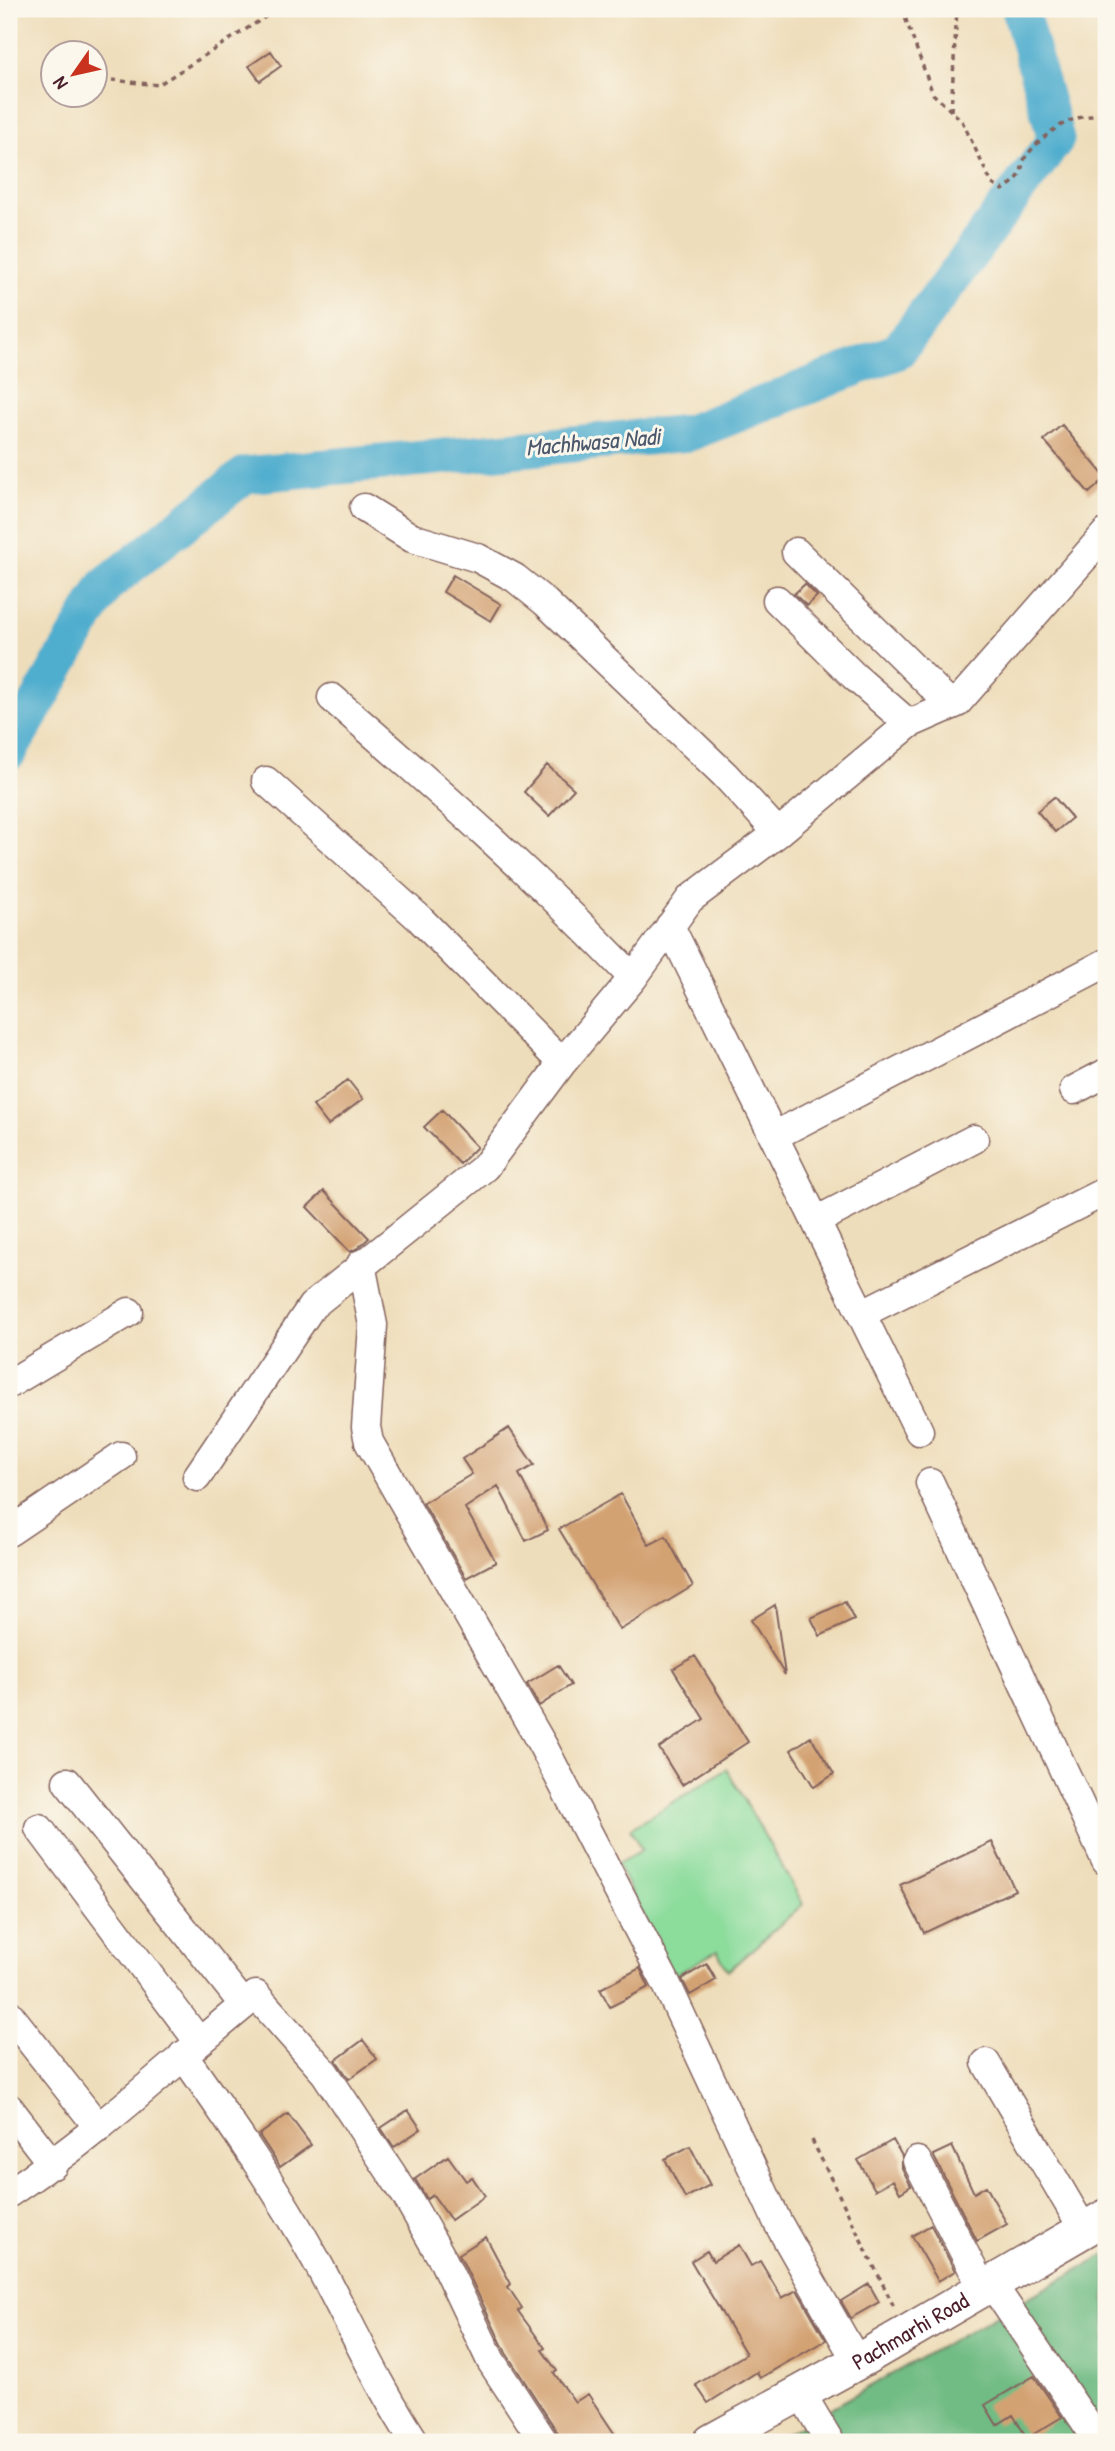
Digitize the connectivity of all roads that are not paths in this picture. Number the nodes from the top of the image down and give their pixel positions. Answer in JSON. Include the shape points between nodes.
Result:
{"nodes":[{"id":1,"x":364,"y":508,"type":"dead end"},
{"id":2,"x":1106,"y":533,"type":"edge"},
{"id":3,"x":796,"y":552,"type":"dead end"},
{"id":4,"x":777,"y":600,"type":"dead end"},
{"id":5,"x":332,"y":698,"type":"dead end"},
{"id":6,"x":951,"y":705,"type":"junction"},
{"id":7,"x":909,"y":724,"type":"junction"},
{"id":8,"x":266,"y":781,"type":"dead end"},
{"id":9,"x":778,"y":833,"type":"junction"},
{"id":10,"x":670,"y":926,"type":"junction"},
{"id":11,"x":1106,"y":963,"type":"edge"},
{"id":12,"x":633,"y":978,"type":"junction"},
{"id":13,"x":562,"y":1063,"type":"junction"},
{"id":14,"x":1106,"y":1073,"type":"edge"},
{"id":15,"x":1074,"y":1090,"type":"dead end"},
{"id":16,"x":774,"y":1136,"type":"junction"},
{"id":17,"x":974,"y":1139,"type":"dead end"},
{"id":18,"x":1106,"y":1191,"type":"edge"},
{"id":19,"x":816,"y":1222,"type":"junction"},
{"id":20,"x":361,"y":1264,"type":"junction"},
{"id":21,"x":128,"y":1312,"type":"dead end"},
{"id":22,"x":861,"y":1314,"type":"junction"},
{"id":23,"x":9,"y":1384,"type":"edge"},
{"id":24,"x":919,"y":1431,"type":"dead end"},
{"id":25,"x":121,"y":1456,"type":"dead end"},
{"id":26,"x":197,"y":1477,"type":"dead end"},
{"id":27,"x":930,"y":1483,"type":"dead end"},
{"id":28,"x":9,"y":1532,"type":"edge"},
{"id":29,"x":67,"y":1782,"type":"dead end"},
{"id":30,"x":39,"y":1828,"type":"dead end"},
{"id":31,"x":1106,"y":1861,"type":"edge"},
{"id":32,"x":244,"y":2005,"type":"junction"},
{"id":33,"x":9,"y":2014,"type":"edge"},
{"id":34,"x":191,"y":2049,"type":"junction"},
{"id":35,"x":986,"y":2063,"type":"dead end"},
{"id":36,"x":9,"y":2108,"type":"edge"},
{"id":37,"x":99,"y":2128,"type":"junction"},
{"id":38,"x":917,"y":2161,"type":"dead end"},
{"id":39,"x":53,"y":2165,"type":"junction"},
{"id":40,"x":9,"y":2193,"type":"edge"},
{"id":41,"x":1095,"y":2224,"type":"edge"},
{"id":42,"x":988,"y":2286,"type":"junction"},
{"id":43,"x":857,"y":2362,"type":"junction"},
{"id":44,"x":801,"y":2393,"type":"junction"},
{"id":45,"x":415,"y":2442,"type":"edge"},
{"id":46,"x":544,"y":2442,"type":"edge"},
{"id":47,"x":710,"y":2442,"type":"edge"},
{"id":48,"x":830,"y":2442,"type":"edge"},
{"id":49,"x":1099,"y":2442,"type":"edge"}],
"edges":[{"from":1,"to":9,"type":"street","via":[[412,538],[478,558],[515,578],[725,775]]},
{"from":2,"to":6,"type":"street"},
{"from":3,"to":6,"type":"street"},
{"from":4,"to":7,"type":"street"},
{"from":5,"to":12,"type":"street","via":[[485,832]]},
{"from":6,"to":7,"type":"street"},
{"from":7,"to":9,"type":"street"},
{"from":8,"to":13,"type":"street","via":[[419,918]]},
{"from":9,"to":10,"type":"street","via":[[690,899]]},
{"from":10,"to":12,"type":"street"},
{"from":10,"to":16,"type":"street"},
{"from":11,"to":16,"type":"street"},
{"from":12,"to":13,"type":"street"},
{"from":13,"to":20,"type":"street","via":[[485,1167]]},
{"from":14,"to":15,"type":"street"},
{"from":16,"to":19,"type":"street"},
{"from":17,"to":19,"type":"street"},
{"from":18,"to":22,"type":"street"},
{"from":19,"to":22,"type":"street"},
{"from":20,"to":26,"type":"street","via":[[312,1306]]},
{"from":20,"to":43,"type":"street","via":[[373,1325],[366,1427],[369,1442],[543,1746],[666,1983],[778,2223]]},
{"from":21,"to":23,"type":"street"},
{"from":22,"to":24,"type":"street"},
{"from":25,"to":28,"type":"street"},
{"from":27,"to":31,"type":"street"},
{"from":29,"to":32,"type":"street"},
{"from":30,"to":34,"type":"street"},
{"from":32,"to":34,"type":"street"},
{"from":32,"to":46,"type":"street","via":[[256,1995],[325,2073],[407,2197],[491,2361]]},
{"from":33,"to":37,"type":"street"},
{"from":34,"to":37,"type":"street"},
{"from":34,"to":45,"type":"street","via":[[316,2260],[345,2321]]},
{"from":35,"to":41,"type":"street"},
{"from":36,"to":39,"type":"street"},
{"from":37,"to":39,"type":"street"},
{"from":38,"to":42,"type":"street"},
{"from":39,"to":40,"type":"street"},
{"from":41,"to":42,"type":"main road","name":"Pachmarhi Road"},
{"from":42,"to":43,"type":"main road","name":"Pachmarhi Road"},
{"from":42,"to":49,"type":"street"},
{"from":43,"to":44,"type":"main road","name":"Pachmarhi Road"},
{"from":44,"to":47,"type":"main road","name":"Pachmarhi Road"},
{"from":44,"to":48,"type":"street"}]}
